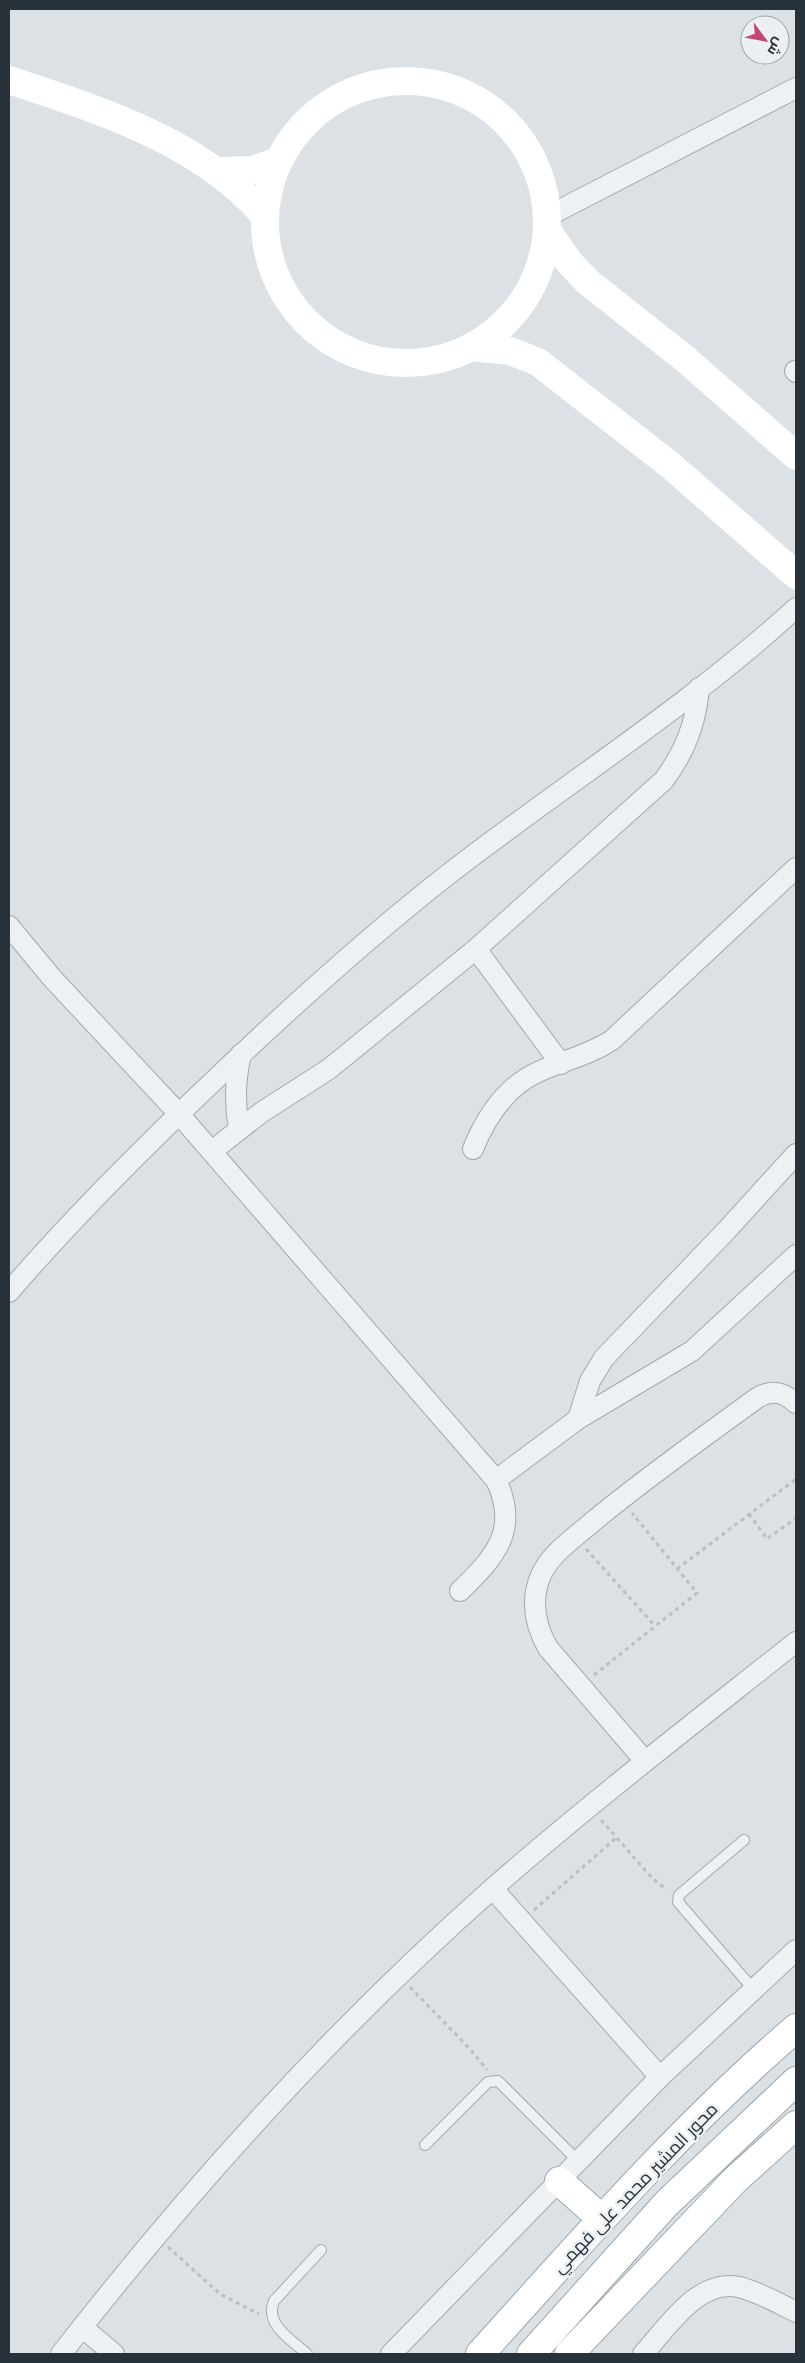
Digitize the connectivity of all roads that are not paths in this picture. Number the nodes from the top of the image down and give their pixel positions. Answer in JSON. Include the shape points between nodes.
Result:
{"nodes":[{"id":1,"x":9,"y":80,"type":"edge"},
{"id":2,"x":796,"y":88,"type":"edge"},
{"id":3,"x":279,"y":161,"type":"junction"},
{"id":4,"x":216,"y":172,"type":"junction"},
{"id":5,"x":265,"y":216,"type":"junction"},
{"id":6,"x":547,"y":223,"type":"junction"},
{"id":7,"x":471,"y":347,"type":"junction"},
{"id":8,"x":796,"y":456,"type":"edge"},
{"id":9,"x":796,"y":575,"type":"edge"},
{"id":10,"x":796,"y":608,"type":"edge"},
{"id":11,"x":699,"y":688,"type":"junction"},
{"id":12,"x":796,"y":868,"type":"edge"},
{"id":13,"x":9,"y":926,"type":"edge"},
{"id":14,"x":476,"y":949,"type":"junction"},
{"id":15,"x":241,"y":1054,"type":"junction"},
{"id":16,"x":561,"y":1064,"type":"junction"},
{"id":17,"x":179,"y":1114,"type":"junction"},
{"id":18,"x":239,"y":1128,"type":"junction"},
{"id":19,"x":473,"y":1150,"type":"dead end"},
{"id":20,"x":212,"y":1151,"type":"junction"},
{"id":21,"x":796,"y":1154,"type":"edge"},
{"id":22,"x":796,"y":1255,"type":"edge"},
{"id":23,"x":9,"y":1292,"type":"edge"},
{"id":24,"x":796,"y":1403,"type":"edge"},
{"id":25,"x":578,"y":1419,"type":"junction"},
{"id":26,"x":496,"y":1480,"type":"junction"},
{"id":27,"x":460,"y":1591,"type":"dead end"},
{"id":28,"x":796,"y":1642,"type":"edge"},
{"id":29,"x":645,"y":1762,"type":"junction"},
{"id":30,"x":744,"y":1840,"type":"dead end"},
{"id":31,"x":493,"y":1889,"type":"junction"},
{"id":32,"x":796,"y":1950,"type":"edge"},
{"id":33,"x":754,"y":1990,"type":"junction"},
{"id":34,"x":796,"y":2028,"type":"edge"},
{"id":35,"x":660,"y":2077,"type":"junction"},
{"id":36,"x":796,"y":2081,"type":"edge"},
{"id":37,"x":796,"y":2125,"type":"edge"},
{"id":38,"x":425,"y":2145,"type":"dead end"},
{"id":39,"x":578,"y":2161,"type":"junction"},
{"id":40,"x":559,"y":2181,"type":"junction"},
{"id":41,"x":602,"y":2219,"type":"junction"},
{"id":42,"x":321,"y":2250,"type":"dead end"},
{"id":43,"x":796,"y":2312,"type":"edge"},
{"id":44,"x":82,"y":2327,"type":"junction"},
{"id":45,"x":61,"y":2354,"type":"edge"},
{"id":46,"x":114,"y":2354,"type":"edge"},
{"id":47,"x":308,"y":2354,"type":"edge"},
{"id":48,"x":391,"y":2354,"type":"edge"},
{"id":49,"x":480,"y":2354,"type":"edge"},
{"id":50,"x":531,"y":2354,"type":"edge"},
{"id":51,"x":569,"y":2354,"type":"edge"},
{"id":52,"x":643,"y":2354,"type":"edge"}],
"edges":[{"from":1,"to":4,"type":"street","via":[[135,126]]},
{"from":2,"to":6,"type":"street"},
{"from":3,"to":4,"type":"street","via":[[252,170]]},
{"from":3,"to":5,"type":"street","via":[[270,185]]},
{"from":3,"to":6,"type":"street","via":[[308,120],[350,92],[394,81],[440,84],[482,102],[516,132],[538,171],[545,193]]},
{"from":4,"to":5,"type":"street","via":[[240,189]]},
{"from":5,"to":7,"type":"street","via":[[270,259],[279,283],[292,305],[328,339],[373,359],[398,363],[423,362]]},
{"from":6,"to":7,"type":"street","via":[[544,254],[525,299],[491,334]]},
{"from":6,"to":8,"type":"street","via":[[578,272],[684,358]]},
{"from":7,"to":9,"type":"street","via":[[510,351],[538,362],[670,465]]},
{"from":10,"to":11,"type":"street"},
{"from":11,"to":14,"type":"street","via":[[697,713],[690,737],[664,780]]},
{"from":11,"to":15,"type":"street","via":[[451,872],[391,920]]},
{"from":12,"to":16,"type":"street","via":[[612,1040],[587,1055]]},
{"from":13,"to":17,"type":"street","via":[[52,978]]},
{"from":14,"to":16,"type":"street"},
{"from":14,"to":18,"type":"street","via":[[329,1069]]},
{"from":15,"to":17,"type":"street"},
{"from":15,"to":18,"type":"street","via":[[235,1090]]},
{"from":16,"to":19,"type":"street","via":[[538,1072],[510,1092],[487,1118]]},
{"from":17,"to":20,"type":"street"},
{"from":17,"to":23,"type":"street","via":[[82,1211]]},
{"from":18,"to":20,"type":"street"},
{"from":20,"to":26,"type":"street"},
{"from":21,"to":25,"type":"street","via":[[604,1358],[590,1381]]},
{"from":22,"to":25,"type":"street","via":[[692,1351]]},
{"from":24,"to":29,"type":"street","via":[[782,1393],[763,1394],[620,1499],[555,1554],[541,1575],[535,1612],[537,1625],[548,1648]]},
{"from":25,"to":26,"type":"street"},
{"from":26,"to":27,"type":"street","via":[[506,1517],[501,1542],[489,1563]]},
{"from":28,"to":29,"type":"street"},
{"from":29,"to":31,"type":"street"},
{"from":30,"to":33,"type":"lane","via":[[679,1895],[678,1902]]},
{"from":31,"to":35,"type":"street"},
{"from":31,"to":44,"type":"street","via":[[400,1975],[277,2099],[156,2236]]},
{"from":32,"to":33,"type":"street"},
{"from":33,"to":35,"type":"street"},
{"from":34,"to":41,"type":"street","name":"محور المشير محمد على فهمي","via":[[712,2106]]},
{"from":35,"to":39,"type":"street"},
{"from":36,"to":50,"type":"street","name":"محور المشير محمد على فهمي","via":[[667,2203]]},
{"from":37,"to":51,"type":"street","via":[[736,2179]]},
{"from":38,"to":39,"type":"lane","via":[[493,2080],[503,2084]]},
{"from":39,"to":40,"type":"street"},
{"from":40,"to":41,"type":"street"},
{"from":40,"to":48,"type":"street"},
{"from":41,"to":49,"type":"street","name":"محور المشير محمد على فهمي"},
{"from":42,"to":47,"type":"lane","via":[[274,2301],[271,2310],[276,2326]]},
{"from":43,"to":52,"type":"street","via":[[754,2292],[722,2286],[693,2300]]},
{"from":44,"to":45,"type":"street"},
{"from":44,"to":46,"type":"street"}]}
